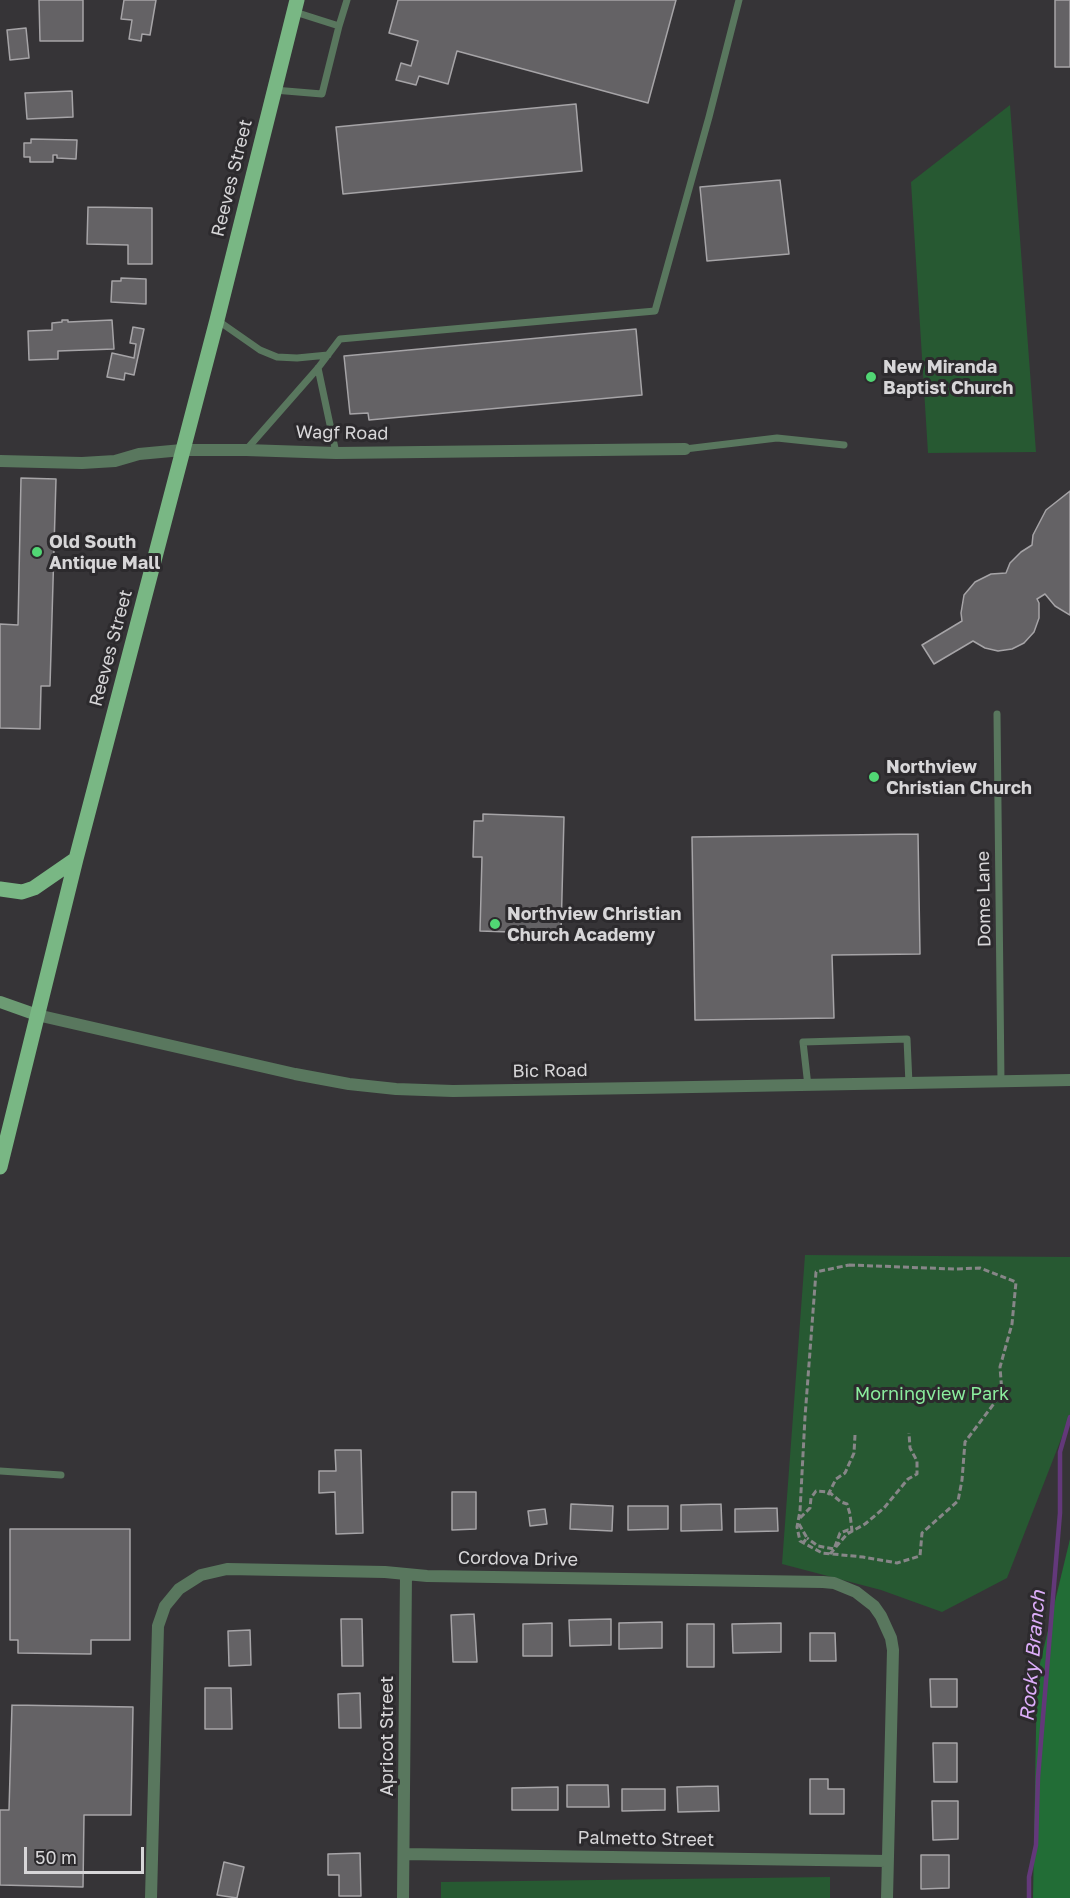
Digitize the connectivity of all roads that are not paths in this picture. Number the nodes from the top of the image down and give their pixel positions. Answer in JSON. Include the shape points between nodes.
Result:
{"nodes":[{"id":1,"x":347,"y":0,"type":"edge"},
{"id":2,"x":739,"y":0,"type":"edge"},
{"id":3,"x":296,"y":6,"type":"edge"},
{"id":4,"x":339,"y":26,"type":"junction"},
{"id":5,"x":274,"y":90,"type":"junction"},
{"id":6,"x":217,"y":320,"type":"junction"},
{"id":7,"x":328,"y":355,"type":"junction"},
{"id":8,"x":318,"y":368,"type":"junction"},
{"id":9,"x":844,"y":445,"type":"dead end"},
{"id":10,"x":686,"y":449,"type":"joint"},
{"id":11,"x":182,"y":450,"type":"junction"},
{"id":12,"x":246,"y":450,"type":"junction"},
{"id":13,"x":336,"y":453,"type":"junction"},
{"id":14,"x":0,"y":461,"type":"edge"},
{"id":15,"x":997,"y":714,"type":"dead end"},
{"id":16,"x":76,"y":859,"type":"junction"},
{"id":17,"x":0,"y":889,"type":"edge"},
{"id":18,"x":0,"y":1002,"type":"edge"},
{"id":19,"x":37,"y":1014,"type":"junction"},
{"id":20,"x":1070,"y":1080,"type":"edge"},
{"id":21,"x":1001,"y":1082,"type":"junction"},
{"id":22,"x":909,"y":1084,"type":"junction"},
{"id":23,"x":807,"y":1086,"type":"junction"},
{"id":24,"x":5,"y":1125,"type":"edge"},
{"id":25,"x":0,"y":1167,"type":"edge"},
{"id":26,"x":0,"y":1471,"type":"edge"},
{"id":27,"x":61,"y":1475,"type":"dead end"},
{"id":28,"x":406,"y":1574,"type":"junction"},
{"id":29,"x":404,"y":1854,"type":"junction"},
{"id":30,"x":887,"y":1861,"type":"junction"},
{"id":31,"x":151,"y":1898,"type":"edge"},
{"id":32,"x":404,"y":1898,"type":"edge"},
{"id":33,"x":887,"y":1898,"type":"edge"}],
"edges":[{"from":1,"to":4,"type":"lane"},
{"from":2,"to":7,"type":"lane","via":[[655,311],[340,339]]},
{"from":3,"to":4,"type":"lane"},
{"from":3,"to":5,"type":"main road","name":"Reeves Street"},
{"from":4,"to":5,"type":"lane","via":[[322,94]]},
{"from":5,"to":6,"type":"main road","name":"Reeves Street"},
{"from":6,"to":7,"type":"lane","via":[[277,357]]},
{"from":6,"to":11,"type":"main road","name":"Reeves Street"},
{"from":7,"to":8,"type":"lane"},
{"from":8,"to":12,"type":"lane"},
{"from":8,"to":13,"type":"lane"},
{"from":9,"to":10,"type":"lane","via":[[777,438]]},
{"from":10,"to":13,"type":"street","name":"Wagf Road"},
{"from":11,"to":12,"type":"street","name":"Wagf Road"},
{"from":11,"to":14,"type":"street","name":"Wagf Road","via":[[82,463]]},
{"from":11,"to":16,"type":"main road","name":"Reeves Street"},
{"from":12,"to":13,"type":"street","name":"Wagf Road"},
{"from":15,"to":21,"type":"lane","name":"Dome Lane"},
{"from":16,"to":17,"type":"main road","via":[[34,888],[22,892]]},
{"from":16,"to":19,"type":"main road","name":"Reeves Street"},
{"from":18,"to":19,"type":"main road"},
{"from":19,"to":23,"type":"street","name":"Bic Road","via":[[295,1074],[396,1089]]},
{"from":19,"to":24,"type":"main road","name":"Reeves Street"},
{"from":20,"to":21,"type":"street","name":"Bic Road"},
{"from":21,"to":22,"type":"street","name":"Bic Road"},
{"from":22,"to":23,"type":"street","name":"Bic Road"},
{"from":22,"to":23,"type":"lane","via":[[907,1039],[803,1042]]},
{"from":24,"to":25,"type":"main road","name":"Reeves Street"},
{"from":26,"to":27,"type":"lane"},
{"from":28,"to":29,"type":"street","name":"Apricot Street"},
{"from":28,"to":30,"type":"street","name":"Cordova Drive","via":[[823,1582],[856,1592],[881,1616],[893,1650]]},
{"from":28,"to":31,"type":"street","name":"Cordova Drive","via":[[227,1569],[189,1581],[171,1597],[156,1637]]},
{"from":29,"to":30,"type":"street","name":"Palmetto Street"},
{"from":29,"to":32,"type":"street","name":"Apricot Street"},
{"from":30,"to":33,"type":"street","name":"Cordova Drive"}]}
